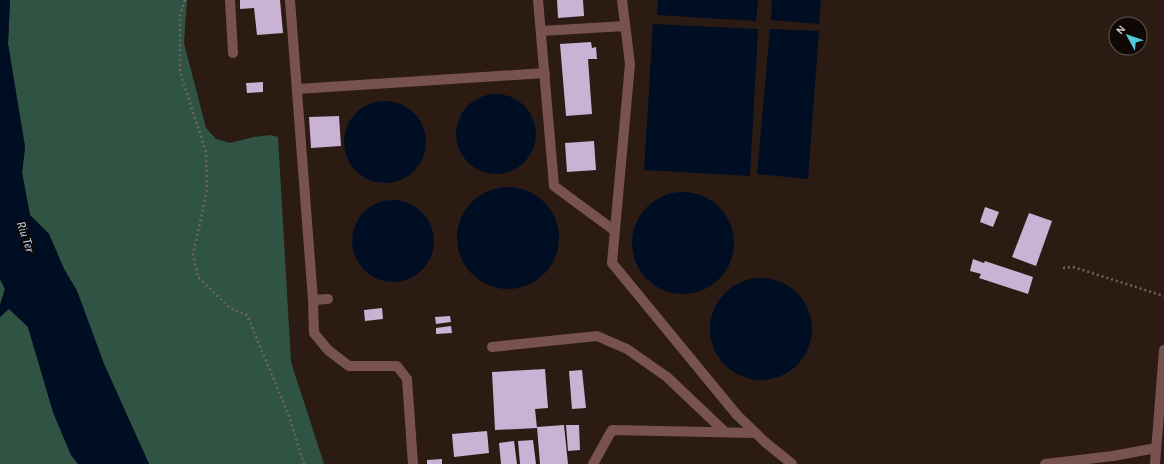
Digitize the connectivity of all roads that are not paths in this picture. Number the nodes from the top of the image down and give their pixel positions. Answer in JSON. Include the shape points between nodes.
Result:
{"nodes":[{"id":1,"x":230,"y":0,"type":"edge"},
{"id":2,"x":290,"y":0,"type":"edge"},
{"id":3,"x":538,"y":0,"type":"edge"},
{"id":4,"x":622,"y":0,"type":"edge"},
{"id":5,"x":625,"y":26,"type":"junction"},
{"id":6,"x":541,"y":31,"type":"junction"},
{"id":7,"x":233,"y":53,"type":"dead end"},
{"id":8,"x":545,"y":73,"type":"junction"},
{"id":9,"x":297,"y":89,"type":"junction"},
{"id":10,"x":615,"y":231,"type":"junction"},
{"id":11,"x":328,"y":299,"type":"dead end"},
{"id":12,"x":313,"y":300,"type":"junction"},
{"id":13,"x":492,"y":347,"type":"dead end"},
{"id":14,"x":1164,"y":350,"type":"edge"},
{"id":15,"x":725,"y":432,"type":"junction"},
{"id":16,"x":755,"y":433,"type":"junction"},
{"id":17,"x":1156,"y":448,"type":"junction"},
{"id":18,"x":413,"y":464,"type":"edge"},
{"id":19,"x":593,"y":464,"type":"edge"},
{"id":20,"x":792,"y":464,"type":"edge"},
{"id":21,"x":1045,"y":464,"type":"edge"},
{"id":22,"x":1155,"y":464,"type":"edge"}],
"edges":[{"from":1,"to":7,"type":"street"},
{"from":2,"to":9,"type":"street"},
{"from":3,"to":6,"type":"street"},
{"from":4,"to":5,"type":"street"},
{"from":5,"to":6,"type":"street"},
{"from":5,"to":10,"type":"street","via":[[630,64]]},
{"from":6,"to":8,"type":"street"},
{"from":8,"to":9,"type":"street"},
{"from":8,"to":10,"type":"street","via":[[554,186]]},
{"from":9,"to":12,"type":"street"},
{"from":10,"to":16,"type":"street","via":[[612,263]]},
{"from":11,"to":12,"type":"street"},
{"from":12,"to":18,"type":"street","via":[[314,334],[328,350],[349,366],[397,366],[407,379]]},
{"from":13,"to":15,"type":"street","via":[[596,336],[627,349],[667,377]]},
{"from":14,"to":17,"type":"street"},
{"from":15,"to":16,"type":"street"},
{"from":15,"to":19,"type":"street","via":[[612,430]]},
{"from":16,"to":20,"type":"street"},
{"from":17,"to":21,"type":"street"},
{"from":17,"to":22,"type":"street"}]}
